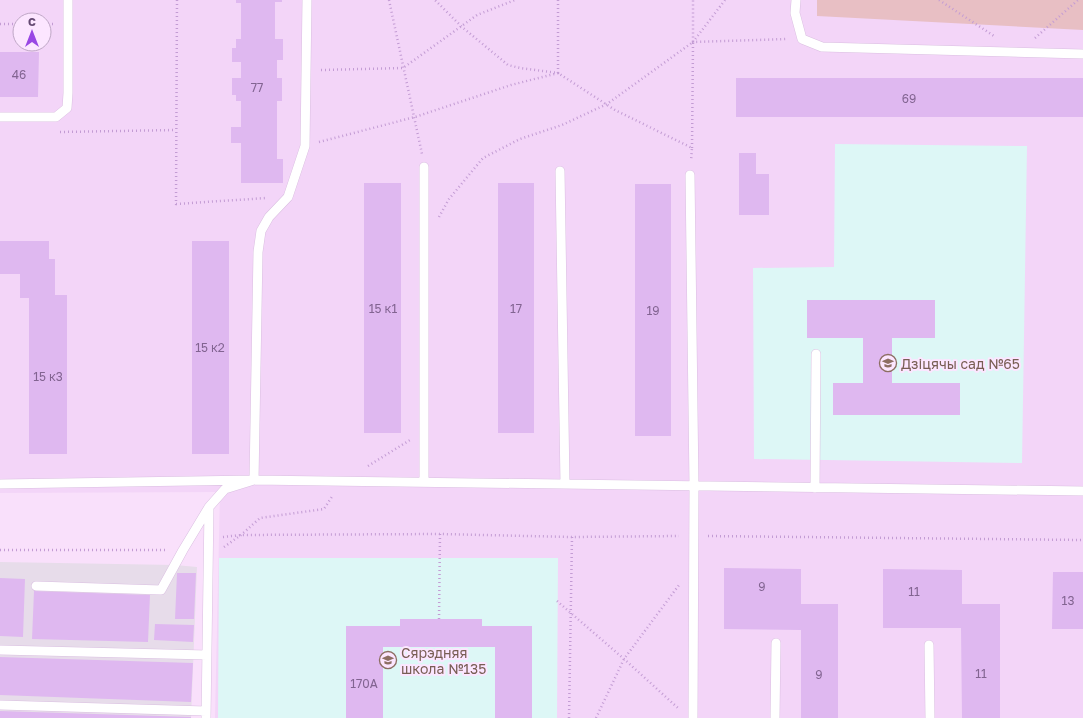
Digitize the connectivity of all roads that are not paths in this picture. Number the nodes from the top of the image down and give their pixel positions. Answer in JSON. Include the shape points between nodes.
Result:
{"nodes":[{"id":1,"x":68,"y":0,"type":"edge"},
{"id":2,"x":307,"y":0,"type":"edge"},
{"id":3,"x":796,"y":0,"type":"edge"},
{"id":4,"x":1083,"y":54,"type":"edge"},
{"id":5,"x":0,"y":117,"type":"edge"},
{"id":6,"x":424,"y":167,"type":"road end"},
{"id":7,"x":560,"y":171,"type":"dead end"},
{"id":8,"x":690,"y":175,"type":"road end"},
{"id":9,"x":816,"y":354,"type":"dead end"},
{"id":10,"x":254,"y":480,"type":"junction"},
{"id":11,"x":424,"y":482,"type":"junction"},
{"id":12,"x":0,"y":484,"type":"edge"},
{"id":13,"x":564,"y":484,"type":"junction"},
{"id":14,"x":694,"y":486,"type":"junction"},
{"id":15,"x":815,"y":488,"type":"junction"},
{"id":16,"x":1083,"y":491,"type":"edge"},
{"id":17,"x":209,"y":507,"type":"junction"},
{"id":18,"x":36,"y":586,"type":"dead end"},
{"id":19,"x":776,"y":643,"type":"dead end"},
{"id":20,"x":929,"y":645,"type":"dead end"},
{"id":21,"x":0,"y":650,"type":"edge"},
{"id":22,"x":207,"y":655,"type":"junction"},
{"id":23,"x":0,"y":705,"type":"edge"},
{"id":24,"x":206,"y":714,"type":"edge"},
{"id":25,"x":693,"y":718,"type":"edge"},
{"id":26,"x":775,"y":718,"type":"edge"},
{"id":27,"x":930,"y":718,"type":"edge"}],
"edges":[{"from":1,"to":5,"type":"lane","via":[[67,108],[56,117]]},
{"from":2,"to":10,"type":"lane","via":[[305,146],[288,197],[261,231],[259,245]]},
{"from":3,"to":4,"type":"lane","via":[[795,13],[802,39],[822,47]]},
{"from":6,"to":11,"type":"lane"},
{"from":7,"to":13,"type":"lane"},
{"from":8,"to":14,"type":"lane"},
{"from":9,"to":15,"type":"lane"},
{"from":10,"to":11,"type":"lane"},
{"from":10,"to":12,"type":"lane"},
{"from":10,"to":17,"type":"lane","via":[[225,489]]},
{"from":11,"to":13,"type":"lane"},
{"from":13,"to":14,"type":"lane"},
{"from":14,"to":15,"type":"lane"},
{"from":14,"to":25,"type":"lane"},
{"from":15,"to":16,"type":"lane"},
{"from":17,"to":18,"type":"lane","via":[[161,590]]},
{"from":17,"to":22,"type":"lane"},
{"from":19,"to":26,"type":"lane"},
{"from":20,"to":27,"type":"lane"},
{"from":21,"to":22,"type":"lane"},
{"from":22,"to":24,"type":"lane"},
{"from":23,"to":24,"type":"lane"}]}
